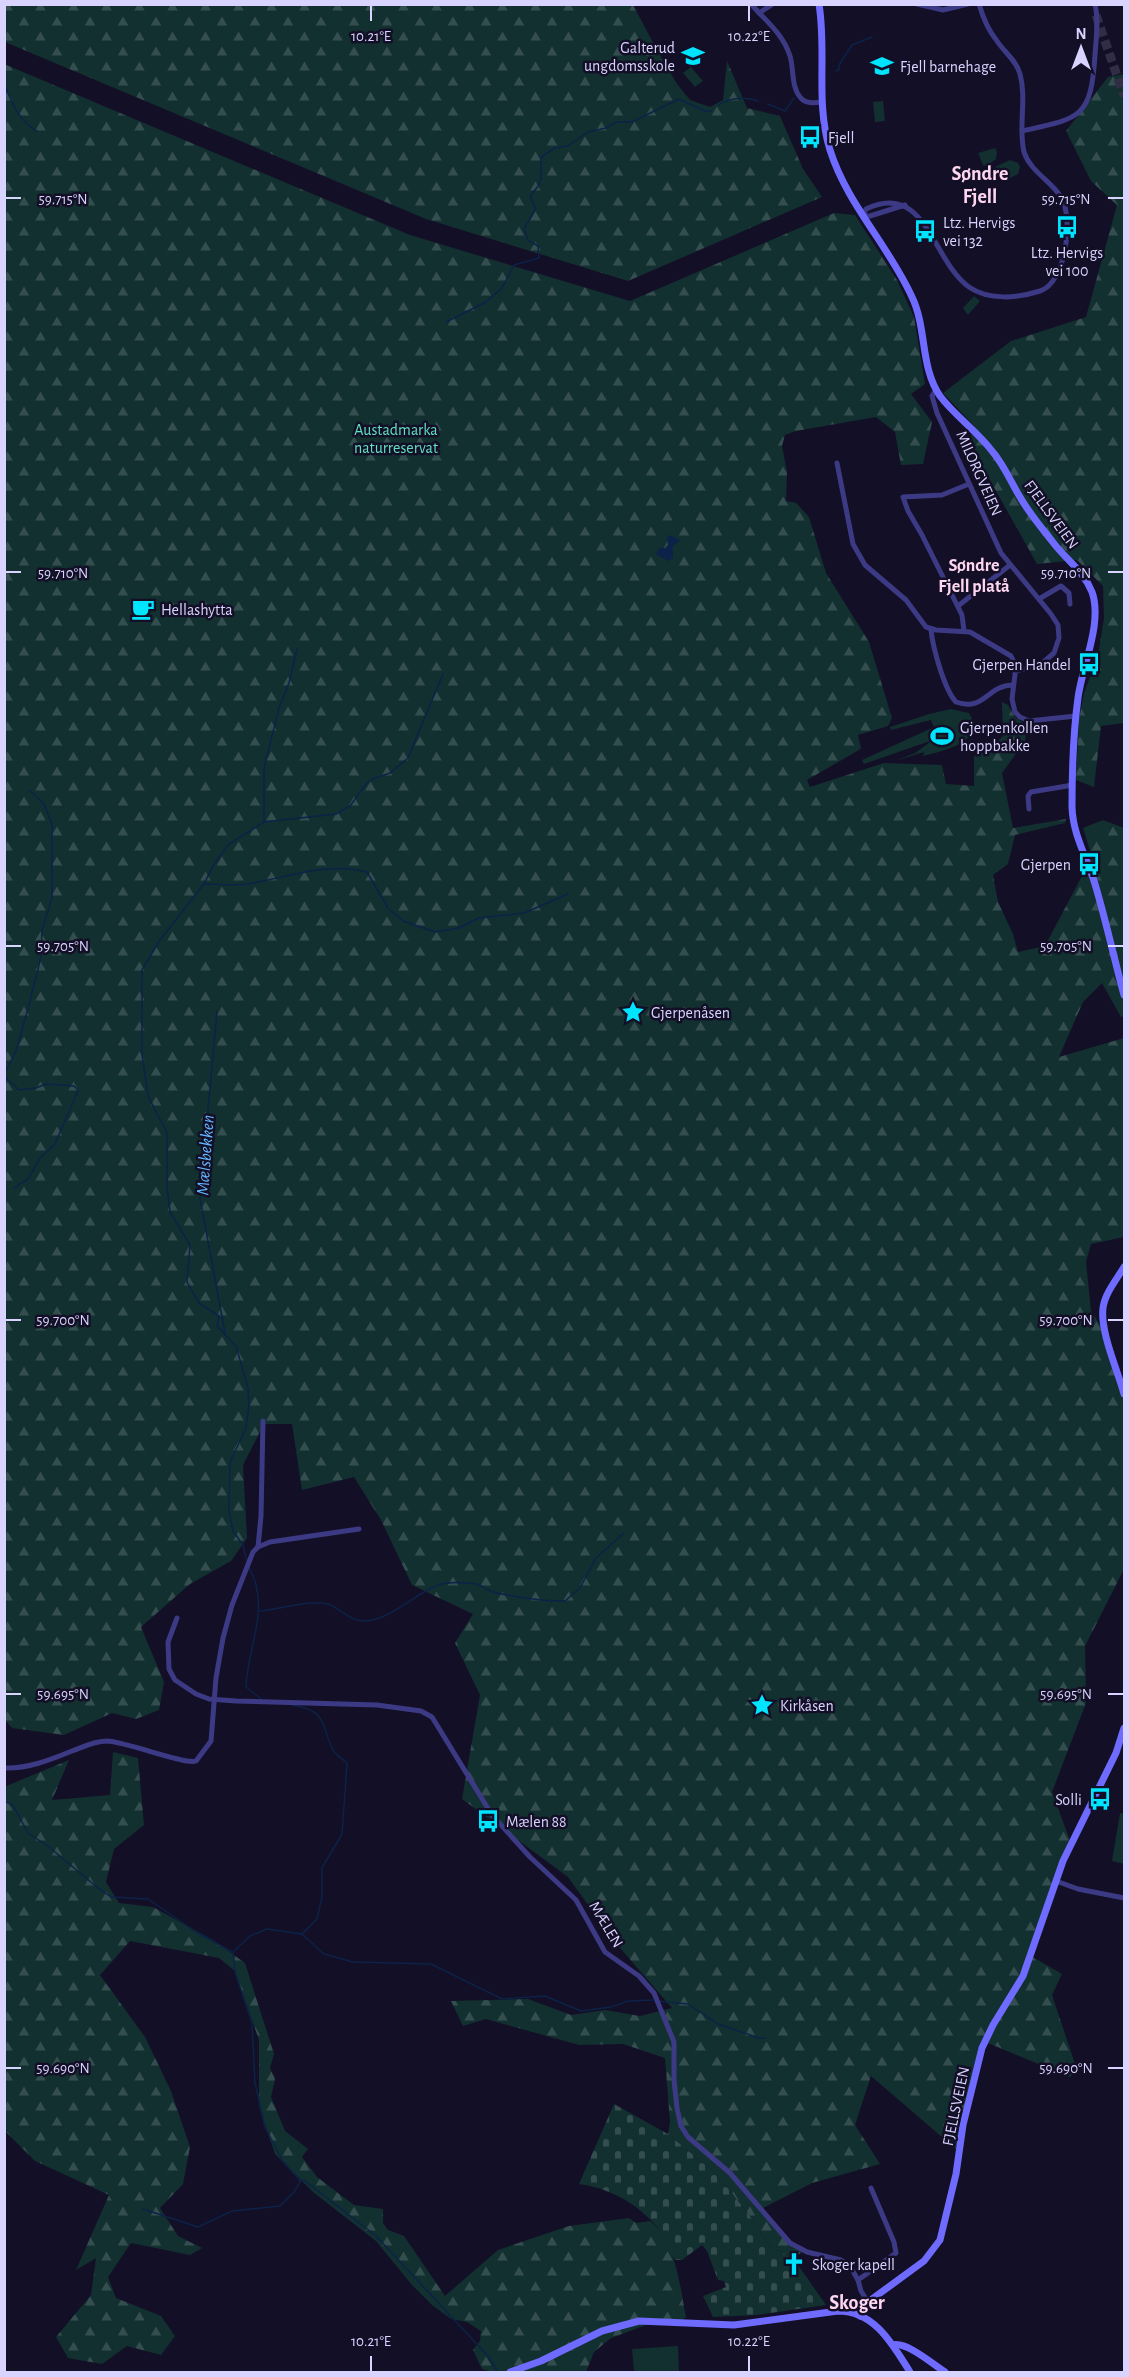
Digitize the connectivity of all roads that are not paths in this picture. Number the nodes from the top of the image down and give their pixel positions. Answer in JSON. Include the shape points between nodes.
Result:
{"nodes":[{"id":1,"x":751,"y":4,"type":"edge"},
{"id":2,"x":773,"y":4,"type":"edge"},
{"id":3,"x":819,"y":4,"type":"edge"},
{"id":4,"x":917,"y":4,"type":"edge"},
{"id":5,"x":969,"y":4,"type":"edge"},
{"id":6,"x":1095,"y":4,"type":"edge"},
{"id":7,"x":979,"y":6,"type":"edge"},
{"id":8,"x":759,"y":13,"type":"junction"},
{"id":9,"x":822,"y":102,"type":"junction"},
{"id":10,"x":1022,"y":131,"type":"junction"},
{"id":11,"x":863,"y":216,"type":"junction"},
{"id":12,"x":936,"y":390,"type":"junction"},
{"id":13,"x":837,"y":463,"type":"dead end"},
{"id":14,"x":969,"y":484,"type":"junction"},
{"id":15,"x":1010,"y":565,"type":"junction"},
{"id":16,"x":1039,"y":599,"type":"junction"},
{"id":17,"x":1070,"y":604,"type":"dead end"},
{"id":18,"x":958,"y":606,"type":"junction"},
{"id":19,"x":931,"y":630,"type":"junction"},
{"id":20,"x":964,"y":631,"type":"junction"},
{"id":21,"x":1016,"y":671,"type":"junction"},
{"id":22,"x":1013,"y":685,"type":"junction"},
{"id":23,"x":1076,"y":716,"type":"junction"},
{"id":24,"x":1073,"y":785,"type":"junction"},
{"id":25,"x":1029,"y":809,"type":"dead end"},
{"id":26,"x":1125,"y":995,"type":"edge"},
{"id":27,"x":1125,"y":1267,"type":"edge"},
{"id":28,"x":1125,"y":1394,"type":"edge"},
{"id":29,"x":263,"y":1420,"type":"dead end"},
{"id":30,"x":360,"y":1528,"type":"dead end"},
{"id":31,"x":258,"y":1547,"type":"junction"},
{"id":32,"x":177,"y":1618,"type":"dead end"},
{"id":33,"x":214,"y":1699,"type":"junction"},
{"id":34,"x":1125,"y":1728,"type":"edge"},
{"id":35,"x":4,"y":1768,"type":"edge"},
{"id":36,"x":1056,"y":1881,"type":"junction"},
{"id":37,"x":1125,"y":1898,"type":"edge"},
{"id":38,"x":871,"y":2188,"type":"dead end"},
{"id":39,"x":858,"y":2280,"type":"junction"},
{"id":40,"x":868,"y":2302,"type":"junction"},
{"id":41,"x":860,"y":2316,"type":"junction"},
{"id":42,"x":893,"y":2345,"type":"junction"},
{"id":43,"x":510,"y":2373,"type":"edge"},
{"id":44,"x":910,"y":2373,"type":"edge"},
{"id":45,"x":945,"y":2373,"type":"edge"}],
"edges":[{"from":1,"to":8,"type":"street"},
{"from":2,"to":8,"type":"street"},
{"from":3,"to":9,"type":"main road","name":"FJELLSVEIEN"},
{"from":4,"to":5,"type":"street","via":[[943,9]]},
{"from":6,"to":10,"type":"street","via":[[1097,25],[1090,99],[1066,120]]},
{"from":7,"to":10,"type":"street","via":[[991,33],[1020,74]]},
{"from":8,"to":9,"type":"street","via":[[784,43],[801,99]]},
{"from":9,"to":11,"type":"main road","name":"FJELLSVEIEN","via":[[832,156]]},
{"from":10,"to":11,"type":"street","via":[[1029,162],[1061,198],[1065,210],[1061,268],[1046,289],[992,297],[968,286],[958,276],[911,208],[905,205]]},
{"from":11,"to":12,"type":"main road","name":"FJELLSVEIEN","via":[[912,297]]},
{"from":12,"to":14,"type":"street","name":"MILORGVEIEN","via":[[932,396],[934,406]]},
{"from":12,"to":23,"type":"main road","name":"FJELLSVEIEN","via":[[991,449],[1026,507],[1091,590],[1094,629]]},
{"from":13,"to":19,"type":"street","via":[[858,556],[906,600]]},
{"from":14,"to":15,"type":"street","name":"MILORGVEIEN"},
{"from":14,"to":18,"type":"street","via":[[942,495],[903,497]]},
{"from":15,"to":16,"type":"street","name":"MILORGVEIEN"},
{"from":15,"to":18,"type":"street"},
{"from":16,"to":17,"type":"street","via":[[1061,586],[1069,593]]},
{"from":16,"to":21,"type":"street","name":"MILORGVEIEN","via":[[1056,622],[1056,649],[1044,663]]},
{"from":18,"to":20,"type":"street"},
{"from":19,"to":20,"type":"street"},
{"from":19,"to":22,"type":"street","via":[[956,702],[977,704],[997,687]]},
{"from":20,"to":21,"type":"street","via":[[1008,653]]},
{"from":21,"to":22,"type":"street"},
{"from":22,"to":23,"type":"street","via":[[1013,706],[1024,719]]},
{"from":23,"to":24,"type":"main road","name":"FJELLSVEIEN"},
{"from":24,"to":25,"type":"street","via":[[1031,792]]},
{"from":24,"to":26,"type":"main road","name":"FJELLSVEIEN","via":[[1075,832],[1095,883]]},
{"from":27,"to":28,"type":"main road","via":[[1108,1293],[1103,1313]]},
{"from":29,"to":31,"type":"street"},
{"from":30,"to":31,"type":"street"},
{"from":31,"to":33,"type":"street","via":[[225,1628]]},
{"from":32,"to":33,"type":"street","name":"MÆLEN","via":[[168,1642],[171,1675],[190,1691]]},
{"from":33,"to":35,"type":"street","via":[[211,1741],[192,1763],[104,1741],[27,1767]]},
{"from":33,"to":39,"type":"street","name":"MÆLEN","via":[[377,1705],[429,1714],[492,1815],[576,1900],[605,1952],[639,1976],[654,1993],[674,2042],[676,2108],[688,2137],[730,2173],[790,2243],[807,2252],[841,2260]]},
{"from":34,"to":36,"type":"main road","name":"FJELLSVEIEN"},
{"from":36,"to":37,"type":"street"},
{"from":36,"to":40,"type":"main road","name":"FJELLSVEIEN","via":[[1023,1976],[982,2048],[940,2240],[924,2260]]},
{"from":38,"to":39,"type":"street","via":[[896,2253]]},
{"from":39,"to":40,"type":"street","name":"MÆLEN"},
{"from":40,"to":41,"type":"main road","name":"FJELLSVEIEN"},
{"from":41,"to":42,"type":"main road","via":[[882,2330]]},
{"from":41,"to":43,"type":"main road","via":[[830,2311],[734,2325],[639,2321],[602,2331]]},
{"from":42,"to":44,"type":"main road"},
{"from":42,"to":45,"type":"main road","via":[[906,2347]]}]}
